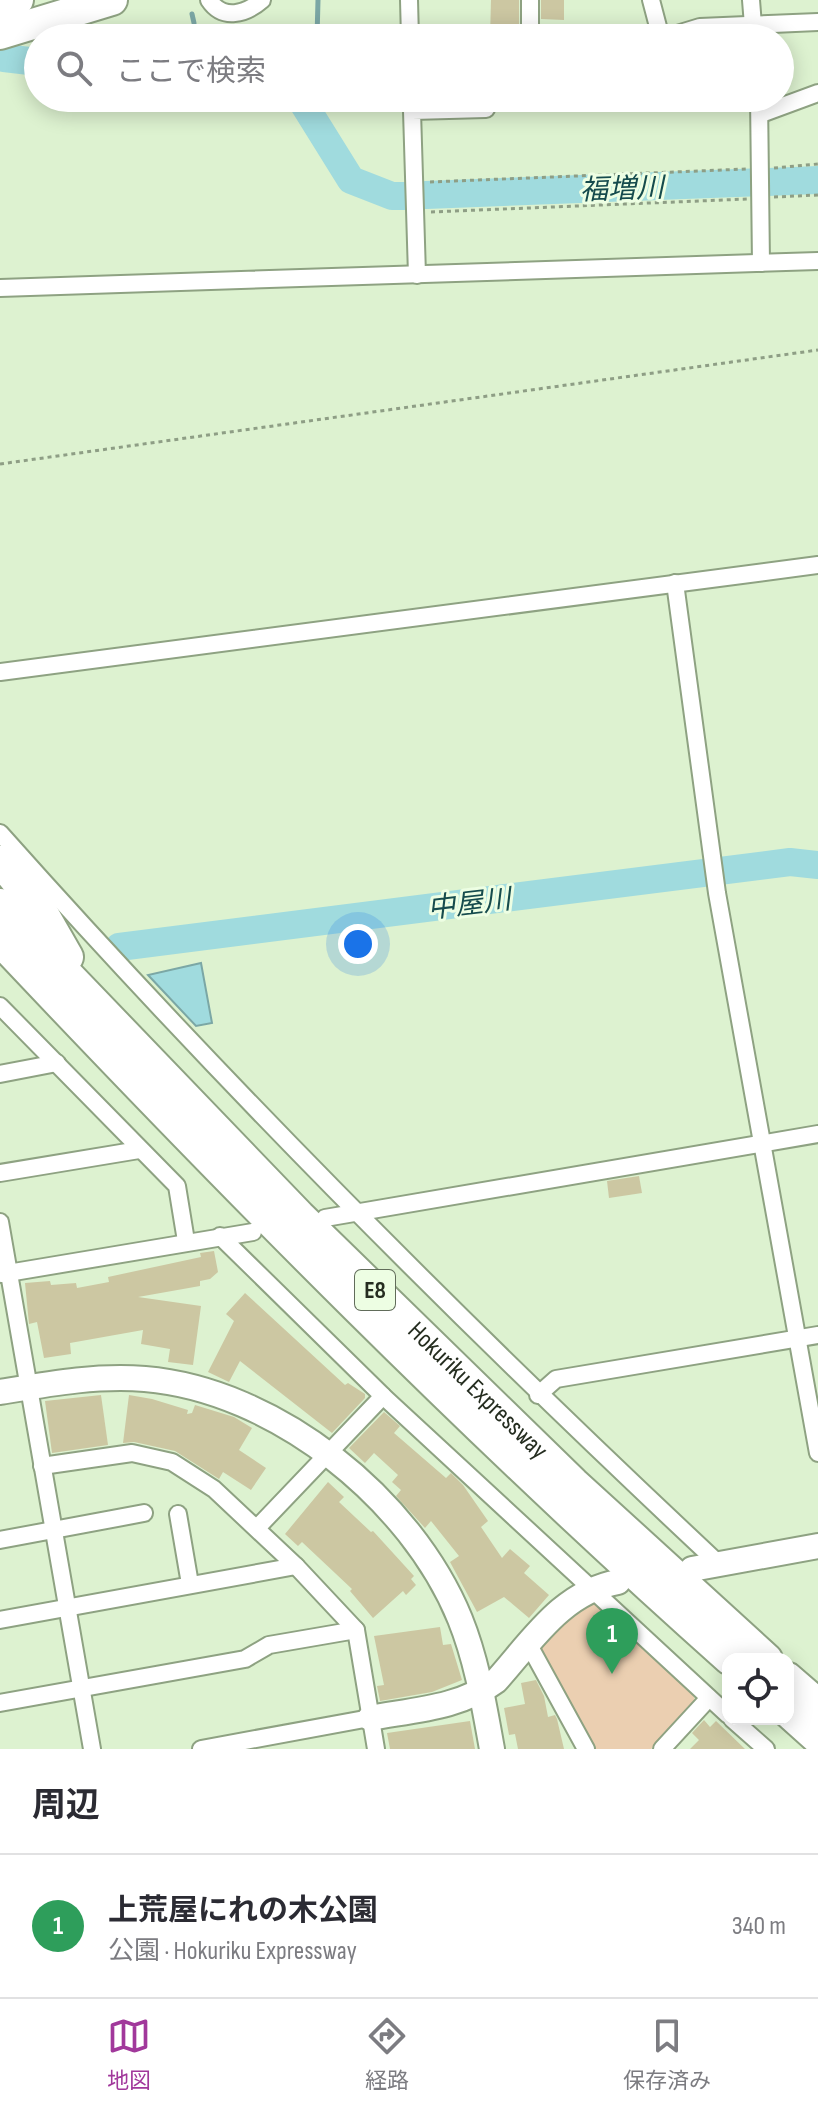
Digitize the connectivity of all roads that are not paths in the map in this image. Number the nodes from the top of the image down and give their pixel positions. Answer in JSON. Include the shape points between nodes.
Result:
{"nodes":[{"id":1,"x":18,"y":0,"type":"edge"},
{"id":2,"x":68,"y":0,"type":"edge"},
{"id":3,"x":112,"y":0,"type":"edge"},
{"id":4,"x":209,"y":0,"type":"edge"},
{"id":5,"x":262,"y":0,"type":"edge"},
{"id":6,"x":409,"y":0,"type":"edge"},
{"id":7,"x":530,"y":0,"type":"edge"},
{"id":8,"x":651,"y":0,"type":"edge"},
{"id":9,"x":751,"y":0,"type":"edge"},
{"id":10,"x":0,"y":6,"type":"edge"},
{"id":11,"x":0,"y":21,"type":"edge"},
{"id":12,"x":818,"y":22,"type":"edge"},
{"id":13,"x":33,"y":24,"type":"edge"},
{"id":14,"x":410,"y":24,"type":"edge"},
{"id":15,"x":530,"y":24,"type":"edge"},
{"id":16,"x":658,"y":24,"type":"edge"},
{"id":17,"x":753,"y":24,"type":"edge"},
{"id":18,"x":794,"y":26,"type":"edge"},
{"id":19,"x":24,"y":27,"type":"edge"},
{"id":20,"x":0,"y":34,"type":"edge"},
{"id":21,"x":818,"y":93,"type":"edge"},
{"id":22,"x":794,"y":98,"type":"edge"},
{"id":23,"x":412,"y":112,"type":"edge"},
{"id":24,"x":760,"y":112,"type":"edge"},
{"id":25,"x":818,"y":261,"type":"edge"},
{"id":26,"x":761,"y":263,"type":"junction"},
{"id":27,"x":417,"y":275,"type":"junction"},
{"id":28,"x":0,"y":288,"type":"edge"},
{"id":29,"x":818,"y":565,"type":"edge"},
{"id":30,"x":675,"y":583,"type":"junction"},
{"id":31,"x":0,"y":672,"type":"edge"},
{"id":32,"x":0,"y":833,"type":"edge"},
{"id":33,"x":0,"y":861,"type":"edge"},
{"id":34,"x":0,"y":904,"type":"edge"},
{"id":35,"x":0,"y":941,"type":"edge"},
{"id":36,"x":0,"y":1006,"type":"edge"},
{"id":37,"x":97,"y":1007,"type":"junction"},
{"id":38,"x":57,"y":1063,"type":"junction"},
{"id":39,"x":0,"y":1074,"type":"edge"},
{"id":40,"x":818,"y":1134,"type":"edge"},
{"id":41,"x":761,"y":1143,"type":"junction"},
{"id":42,"x":139,"y":1150,"type":"junction"},
{"id":43,"x":0,"y":1173,"type":"edge"},
{"id":44,"x":359,"y":1212,"type":"junction"},
{"id":45,"x":325,"y":1218,"type":"dead end"},
{"id":46,"x":0,"y":1222,"type":"edge"},
{"id":47,"x":253,"y":1232,"type":"dead end"},
{"id":48,"x":220,"y":1236,"type":"junction"},
{"id":49,"x":186,"y":1241,"type":"junction"},
{"id":50,"x":4,"y":1273,"type":"edge"},
{"id":51,"x":818,"y":1335,"type":"edge"},
{"id":52,"x":798,"y":1339,"type":"junction"},
{"id":53,"x":29,"y":1387,"type":"junction"},
{"id":54,"x":0,"y":1392,"type":"edge"},
{"id":55,"x":538,"y":1395,"type":"junction"},
{"id":56,"x":383,"y":1396,"type":"junction"},
{"id":57,"x":818,"y":1453,"type":"edge"},
{"id":58,"x":327,"y":1454,"type":"junction"},
{"id":59,"x":42,"y":1466,"type":"junction"},
{"id":60,"x":144,"y":1513,"type":"dead end"},
{"id":61,"x":178,"y":1514,"type":"dead end"},
{"id":62,"x":257,"y":1528,"type":"junction"},
{"id":63,"x":54,"y":1530,"type":"junction"},
{"id":64,"x":0,"y":1540,"type":"edge"},
{"id":65,"x":818,"y":1546,"type":"edge"},
{"id":66,"x":718,"y":1563,"type":"junction"},
{"id":67,"x":296,"y":1566,"type":"junction"},
{"id":68,"x":692,"y":1569,"type":"dead end"},
{"id":69,"x":618,"y":1582,"type":"dead end"},
{"id":70,"x":190,"y":1584,"type":"junction"},
{"id":71,"x":588,"y":1589,"type":"junction"},
{"id":72,"x":68,"y":1608,"type":"junction"},
{"id":73,"x":0,"y":1620,"type":"edge"},
{"id":74,"x":356,"y":1630,"type":"junction"},
{"id":75,"x":529,"y":1645,"type":"junction"},
{"id":76,"x":722,"y":1653,"type":"edge"},
{"id":77,"x":760,"y":1653,"type":"edge"},
{"id":78,"x":794,"y":1683,"type":"edge"},
{"id":79,"x":82,"y":1688,"type":"junction"},
{"id":80,"x":482,"y":1692,"type":"junction"},
{"id":81,"x":709,"y":1698,"type":"junction"},
{"id":82,"x":0,"y":1703,"type":"edge"},
{"id":83,"x":818,"y":1704,"type":"edge"},
{"id":84,"x":722,"y":1710,"type":"edge"},
{"id":85,"x":794,"y":1717,"type":"edge"},
{"id":86,"x":370,"y":1718,"type":"junction"},
{"id":87,"x":739,"y":1725,"type":"edge"},
{"id":88,"x":818,"y":1739,"type":"edge"},
{"id":89,"x":92,"y":1749,"type":"edge"},
{"id":90,"x":201,"y":1749,"type":"edge"},
{"id":91,"x":376,"y":1749,"type":"edge"},
{"id":92,"x":492,"y":1749,"type":"edge"},
{"id":93,"x":586,"y":1749,"type":"edge"},
{"id":94,"x":662,"y":1749,"type":"edge"},
{"id":95,"x":766,"y":1749,"type":"edge"}],
"edges":[{"from":1,"to":10,"type":"highway"},
{"from":2,"to":11,"type":"highway"},
{"from":3,"to":13,"type":"highway"},
{"from":4,"to":5,"type":"street","via":[[230,14]]},
{"from":6,"to":14,"type":"street"},
{"from":7,"to":15,"type":"street"},
{"from":8,"to":16,"type":"street"},
{"from":9,"to":17,"type":"street"},
{"from":12,"to":18,"type":"street"},
{"from":19,"to":20,"type":"highway"},
{"from":21,"to":22,"type":"street"},
{"from":23,"to":27,"type":"street"},
{"from":24,"to":26,"type":"street"},
{"from":25,"to":26,"type":"street"},
{"from":26,"to":27,"type":"street"},
{"from":27,"to":28,"type":"street"},
{"from":29,"to":30,"type":"street"},
{"from":30,"to":31,"type":"street"},
{"from":30,"to":41,"type":"street","via":[[717,893]]},
{"from":32,"to":44,"type":"street","via":[[118,965]]},
{"from":33,"to":37,"type":"highway","via":[[44,915]]},
{"from":34,"to":37,"type":"highway","name":"Hokuriku Expressway","number":"E8"},
{"from":35,"to":76,"type":"highway","name":"Hokuriku Expressway","number":"E8","via":[[300,1253],[549,1495]]},
{"from":36,"to":38,"type":"street"},
{"from":37,"to":77,"type":"highway","name":"Hokuriku Expressway","number":"E8","via":[[444,1358]]},
{"from":38,"to":39,"type":"street"},
{"from":38,"to":42,"type":"street"},
{"from":40,"to":41,"type":"street"},
{"from":41,"to":44,"type":"street"},
{"from":41,"to":52,"type":"street"},
{"from":42,"to":43,"type":"street"},
{"from":42,"to":49,"type":"street","via":[[177,1186]]},
{"from":44,"to":45,"type":"street"},
{"from":44,"to":55,"type":"street"},
{"from":46,"to":50,"type":"street"},
{"from":47,"to":48,"type":"street"},
{"from":48,"to":49,"type":"street"},
{"from":48,"to":56,"type":"street"},
{"from":49,"to":50,"type":"street"},
{"from":50,"to":53,"type":"street"},
{"from":51,"to":52,"type":"street"},
{"from":52,"to":55,"type":"street","via":[[556,1379]]},
{"from":52,"to":57,"type":"street"},
{"from":53,"to":54,"type":"street"},
{"from":53,"to":58,"type":"street","via":[[97,1378],[192,1386],[270,1416]]},
{"from":53,"to":59,"type":"street"},
{"from":55,"to":66,"type":"street"},
{"from":56,"to":58,"type":"street"},
{"from":56,"to":71,"type":"street"},
{"from":58,"to":62,"type":"street"},
{"from":58,"to":80,"type":"street","via":[[386,1508],[435,1570],[459,1617]]},
{"from":59,"to":62,"type":"street","via":[[116,1454],[159,1458],[201,1479]]},
{"from":59,"to":63,"type":"street"},
{"from":60,"to":63,"type":"street"},
{"from":61,"to":70,"type":"street"},
{"from":62,"to":67,"type":"street"},
{"from":63,"to":64,"type":"street"},
{"from":63,"to":72,"type":"street"},
{"from":65,"to":66,"type":"street"},
{"from":66,"to":68,"type":"street"},
{"from":67,"to":70,"type":"street"},
{"from":67,"to":74,"type":"street"},
{"from":69,"to":71,"type":"street"},
{"from":70,"to":72,"type":"street"},
{"from":71,"to":75,"type":"street","via":[[571,1598]]},
{"from":71,"to":81,"type":"street"},
{"from":72,"to":73,"type":"street"},
{"from":72,"to":79,"type":"street"},
{"from":74,"to":79,"type":"street","via":[[269,1645],[245,1659]]},
{"from":74,"to":86,"type":"street"},
{"from":75,"to":80,"type":"street"},
{"from":75,"to":93,"type":"street"},
{"from":78,"to":83,"type":"highway"},
{"from":79,"to":82,"type":"street"},
{"from":79,"to":89,"type":"street"},
{"from":80,"to":86,"type":"street","via":[[467,1700]]},
{"from":80,"to":92,"type":"street"},
{"from":81,"to":84,"type":"street"},
{"from":81,"to":94,"type":"street"},
{"from":85,"to":88,"type":"highway"},
{"from":86,"to":90,"type":"street"},
{"from":86,"to":91,"type":"street"},
{"from":87,"to":95,"type":"street"}]}
